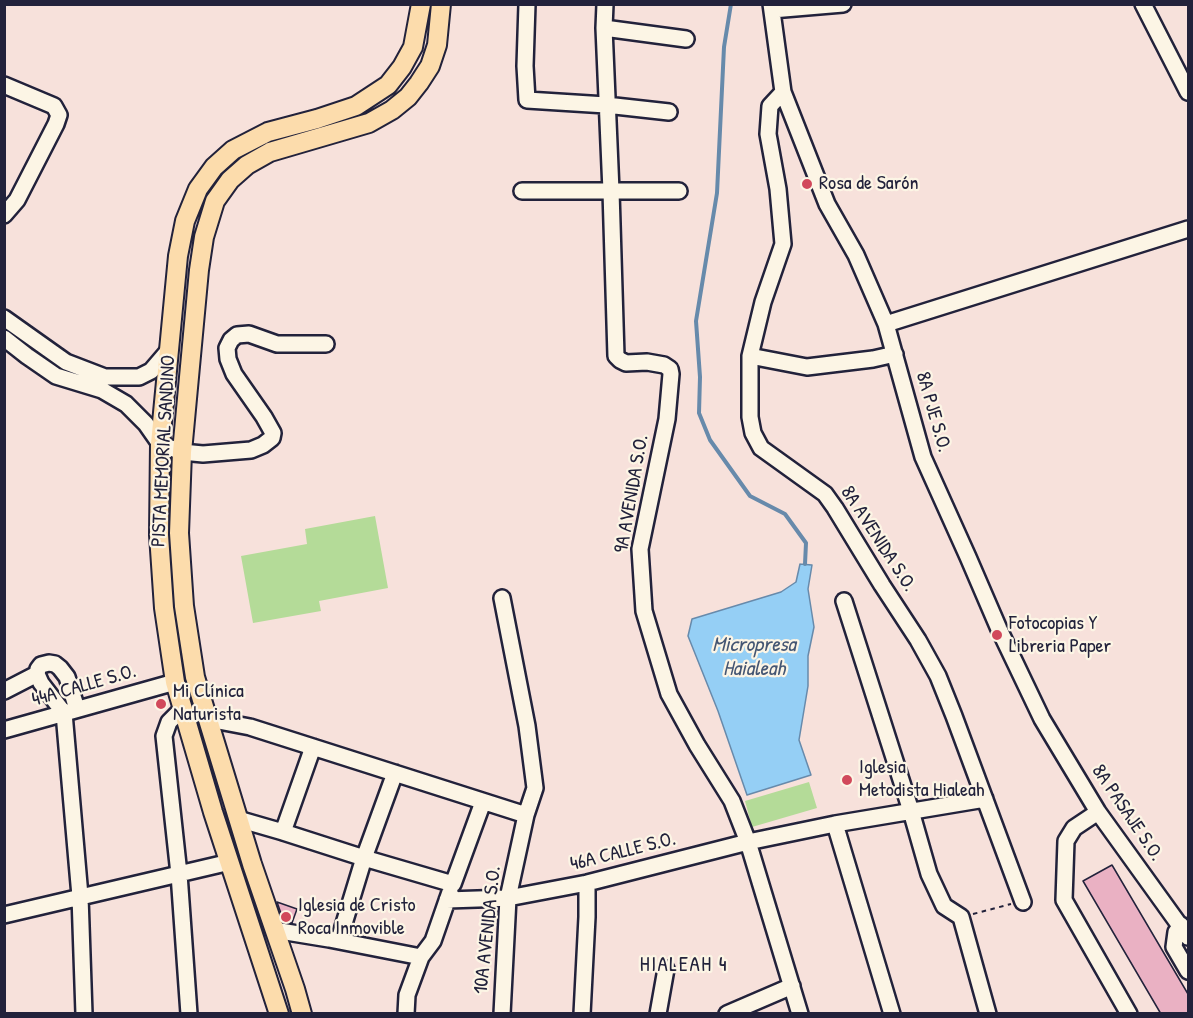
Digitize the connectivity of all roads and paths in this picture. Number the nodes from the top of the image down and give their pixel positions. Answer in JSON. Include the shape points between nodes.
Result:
{"nodes":[{"id":1,"x":421,"y":4,"type":"edge"},
{"id":2,"x":441,"y":4,"type":"edge"},
{"id":3,"x":527,"y":4,"type":"edge"},
{"id":4,"x":605,"y":4,"type":"edge"},
{"id":5,"x":843,"y":4,"type":"edge"},
{"id":6,"x":1143,"y":4,"type":"edge"},
{"id":7,"x":772,"y":7,"type":"edge"},
{"id":8,"x":604,"y":27,"type":"junction"},
{"id":9,"x":686,"y":39,"type":"dead end"},
{"id":10,"x":4,"y":85,"type":"edge"},
{"id":11,"x":783,"y":92,"type":"junction"},
{"id":12,"x":1188,"y":92,"type":"edge"},
{"id":13,"x":606,"y":105,"type":"junction"},
{"id":14,"x":669,"y":112,"type":"dead end"},
{"id":15,"x":522,"y":191,"type":"dead end"},
{"id":16,"x":611,"y":191,"type":"junction"},
{"id":17,"x":679,"y":191,"type":"dead end"},
{"id":18,"x":5,"y":212,"type":"edge"},
{"id":19,"x":1188,"y":230,"type":"edge"},
{"id":20,"x":4,"y":318,"type":"edge"},
{"id":21,"x":886,"y":324,"type":"junction"},
{"id":22,"x":4,"y":338,"type":"edge"},
{"id":23,"x":326,"y":344,"type":"dead end"},
{"id":24,"x":169,"y":350,"type":"junction"},
{"id":25,"x":895,"y":354,"type":"junction"},
{"id":26,"x":750,"y":357,"type":"junction"},
{"id":27,"x":104,"y":384,"type":"junction"},
{"id":28,"x":160,"y":444,"type":"junction"},
{"id":29,"x":183,"y":452,"type":"junction"},
{"id":30,"x":502,"y":598,"type":"dead end"},
{"id":31,"x":844,"y":601,"type":"dead end"},
{"id":32,"x":37,"y":674,"type":"junction"},
{"id":33,"x":175,"y":682,"type":"junction"},
{"id":34,"x":4,"y":692,"type":"edge"},
{"id":35,"x":183,"y":708,"type":"junction"},
{"id":36,"x":70,"y":711,"type":"junction"},
{"id":37,"x":208,"y":719,"type":"junction"},
{"id":38,"x":4,"y":730,"type":"edge"},
{"id":39,"x":1055,"y":740,"type":"joint"},
{"id":40,"x":313,"y":747,"type":"junction"},
{"id":41,"x":395,"y":773,"type":"junction"},
{"id":42,"x":985,"y":799,"type":"junction"},
{"id":43,"x":483,"y":802,"type":"junction"},
{"id":44,"x":911,"y":811,"type":"junction"},
{"id":45,"x":1098,"y":812,"type":"junction"},
{"id":46,"x":526,"y":815,"type":"junction"},
{"id":47,"x":238,"y":819,"type":"junction"},
{"id":48,"x":835,"y":824,"type":"junction"},
{"id":49,"x":283,"y":832,"type":"junction"},
{"id":50,"x":748,"y":842,"type":"junction"},
{"id":51,"x":364,"y":858,"type":"junction"},
{"id":52,"x":230,"y":862,"type":"junction"},
{"id":53,"x":179,"y":874,"type":"junction"},
{"id":54,"x":587,"y":883,"type":"junction"},
{"id":55,"x":453,"y":884,"type":"junction"},
{"id":56,"x":80,"y":896,"type":"junction"},
{"id":57,"x":508,"y":898,"type":"junction"},
{"id":58,"x":447,"y":900,"type":"junction"},
{"id":59,"x":1023,"y":902,"type":"joint"},
{"id":60,"x":4,"y":915,"type":"edge"},
{"id":61,"x":961,"y":917,"type":"junction"},
{"id":62,"x":274,"y":930,"type":"junction"},
{"id":63,"x":1185,"y":931,"type":"edge"},
{"id":64,"x":339,"y":940,"type":"junction"},
{"id":65,"x":421,"y":957,"type":"junction"},
{"id":66,"x":666,"y":969,"type":"dead end"},
{"id":67,"x":1188,"y":971,"type":"edge"},
{"id":68,"x":792,"y":986,"type":"junction"},
{"id":69,"x":84,"y":1014,"type":"edge"},
{"id":70,"x":189,"y":1014,"type":"edge"},
{"id":71,"x":279,"y":1014,"type":"edge"},
{"id":72,"x":302,"y":1014,"type":"edge"},
{"id":73,"x":406,"y":1014,"type":"edge"},
{"id":74,"x":502,"y":1014,"type":"edge"},
{"id":75,"x":582,"y":1014,"type":"edge"},
{"id":76,"x":658,"y":1014,"type":"edge"},
{"id":77,"x":727,"y":1014,"type":"edge"},
{"id":78,"x":800,"y":1014,"type":"edge"},
{"id":79,"x":892,"y":1014,"type":"edge"},
{"id":80,"x":988,"y":1014,"type":"edge"},
{"id":81,"x":1129,"y":1014,"type":"edge"}],
"edges":[{"from":1,"to":24,"type":"main road","name":"PISTA MEMORIAL SANDINO","via":[[413,47],[388,85],[356,106],[268,132],[233,150],[214,167],[198,189],[186,221],[178,256]]},
{"from":2,"to":29,"type":"main road","name":"PISTA MEMORIAL SANDINO","via":[[430,66],[408,97],[369,123],[270,152],[230,180],[215,201],[199,270]]},
{"from":3,"to":13,"type":"street","via":[[527,100]]},
{"from":4,"to":8,"type":"street"},
{"from":5,"to":7,"type":"street"},
{"from":6,"to":12,"type":"street"},
{"from":7,"to":11,"type":"street"},
{"from":8,"to":9,"type":"street"},
{"from":8,"to":13,"type":"street"},
{"from":10,"to":18,"type":"street","via":[[54,106],[59,115],[18,200]]},
{"from":11,"to":21,"type":"street","name":"8A PJE S.O.","via":[[827,204],[856,255]]},
{"from":11,"to":26,"type":"street","name":"8A AVENIDA S.O.","via":[[770,106],[768,134],[783,244]]},
{"from":13,"to":14,"type":"street"},
{"from":13,"to":16,"type":"street"},
{"from":15,"to":16,"type":"street"},
{"from":16,"to":17,"type":"street"},
{"from":16,"to":50,"type":"street","name":"9A AVENIDA S.O.","via":[[616,356],[626,363],[664,365],[671,374],[667,419],[640,549],[644,611],[669,694],[732,801]]},
{"from":19,"to":21,"type":"street"},
{"from":20,"to":27,"type":"street","via":[[66,363]]},
{"from":21,"to":25,"type":"street","name":"8A PJE S.O."},
{"from":22,"to":27,"type":"street","via":[[56,376]]},
{"from":23,"to":29,"type":"street","via":[[277,344],[249,334],[237,335],[227,348],[228,359],[273,433],[272,438],[242,451]]},
{"from":24,"to":27,"type":"street","via":[[151,371]]},
{"from":24,"to":28,"type":"main road","name":"PISTA MEMORIAL SANDINO"},
{"from":25,"to":26,"type":"street","via":[[807,367]]},
{"from":25,"to":39,"type":"street","name":"8A PJE S.O.","via":[[922,457],[999,629]]},
{"from":26,"to":42,"type":"street","name":"8A AVENIDA S.O.","via":[[753,433],[761,448],[825,494],[835,508],[938,676]]},
{"from":27,"to":28,"type":"street","via":[[146,424]]},
{"from":28,"to":29,"type":"street"},
{"from":28,"to":33,"type":"main road","name":"PISTA MEMORIAL SANDINO","via":[[159,535]]},
{"from":29,"to":37,"type":"main road","name":"PISTA MEMORIAL SANDINO","via":[[179,533],[184,606],[195,677]]},
{"from":30,"to":46,"type":"street","name":"10A AVENIDA S.O.","via":[[535,788]]},
{"from":31,"to":44,"type":"street"},
{"from":32,"to":34,"type":"street"},
{"from":32,"to":36,"type":"street","via":[[41,683]]},
{"from":32,"to":36,"type":"street","via":[[41,665],[49,663],[67,677]]},
{"from":33,"to":35,"type":"main road","name":"PISTA MEMORIAL SANDINO"},
{"from":33,"to":36,"type":"street","name":"44A CALLE S.O."},
{"from":35,"to":52,"type":"main road","name":"PISTA MEMORIAL SANDINO"},
{"from":35,"to":53,"type":"street","via":[[169,722],[164,736]]},
{"from":36,"to":38,"type":"street","name":"44A CALLE S.O."},
{"from":36,"to":56,"type":"street"},
{"from":37,"to":40,"type":"street","via":[[250,727]]},
{"from":37,"to":47,"type":"main road","name":"PISTA MEMORIAL SANDINO"},
{"from":39,"to":45,"type":"street","name":"8A PASAJE S.O."},
{"from":40,"to":41,"type":"street"},
{"from":40,"to":49,"type":"street"},
{"from":41,"to":43,"type":"street"},
{"from":41,"to":51,"type":"street"},
{"from":42,"to":44,"type":"street","name":"46A CALLE S.O."},
{"from":42,"to":59,"type":"street","name":"8A AVENIDA S.O."},
{"from":43,"to":46,"type":"street"},
{"from":43,"to":55,"type":"street"},
{"from":44,"to":48,"type":"street","name":"46A CALLE S.O."},
{"from":44,"to":61,"type":"street","via":[[928,874],[944,906]]},
{"from":45,"to":63,"type":"street","name":"8A PASAJE S.O."},
{"from":45,"to":81,"type":"street","via":[[1074,828],[1066,841],[1064,900]]},
{"from":46,"to":57,"type":"street","name":"10A AVENIDA S.O."},
{"from":47,"to":49,"type":"street"},
{"from":47,"to":62,"type":"main road","name":"PISTA MEMORIAL SANDINO"},
{"from":48,"to":50,"type":"street","name":"46A CALLE S.O."},
{"from":48,"to":79,"type":"street"},
{"from":49,"to":51,"type":"street"},
{"from":50,"to":54,"type":"street","name":"46A CALLE S.O."},
{"from":50,"to":68,"type":"street","name":"9A AVENIDA S.O."},
{"from":51,"to":55,"type":"street"},
{"from":51,"to":64,"type":"street"},
{"from":52,"to":53,"type":"street"},
{"from":52,"to":71,"type":"main road","name":"PISTA MEMORIAL SANDINO"},
{"from":53,"to":56,"type":"street"},
{"from":53,"to":70,"type":"street"},
{"from":54,"to":57,"type":"street","name":"46A CALLE S.O."},
{"from":54,"to":75,"type":"street"},
{"from":55,"to":58,"type":"street"},
{"from":56,"to":60,"type":"street"},
{"from":56,"to":69,"type":"street"},
{"from":57,"to":58,"type":"street","name":"46A CALLE S.O."},
{"from":57,"to":74,"type":"street","name":"10A AVENIDA S.O."},
{"from":58,"to":65,"type":"street","via":[[433,941]]},
{"from":59,"to":61,"type":"path"},
{"from":61,"to":80,"type":"street"},
{"from":62,"to":64,"type":"street"},
{"from":62,"to":72,"type":"main road","name":"PISTA MEMORIAL SANDINO"},
{"from":63,"to":67,"type":"street","via":[[1176,932],[1174,947]]},
{"from":64,"to":65,"type":"street"},
{"from":65,"to":73,"type":"street","via":[[407,995]]},
{"from":66,"to":76,"type":"street"},
{"from":68,"to":77,"type":"street"},
{"from":68,"to":78,"type":"street","name":"9A AVENIDA S.O."}]}
